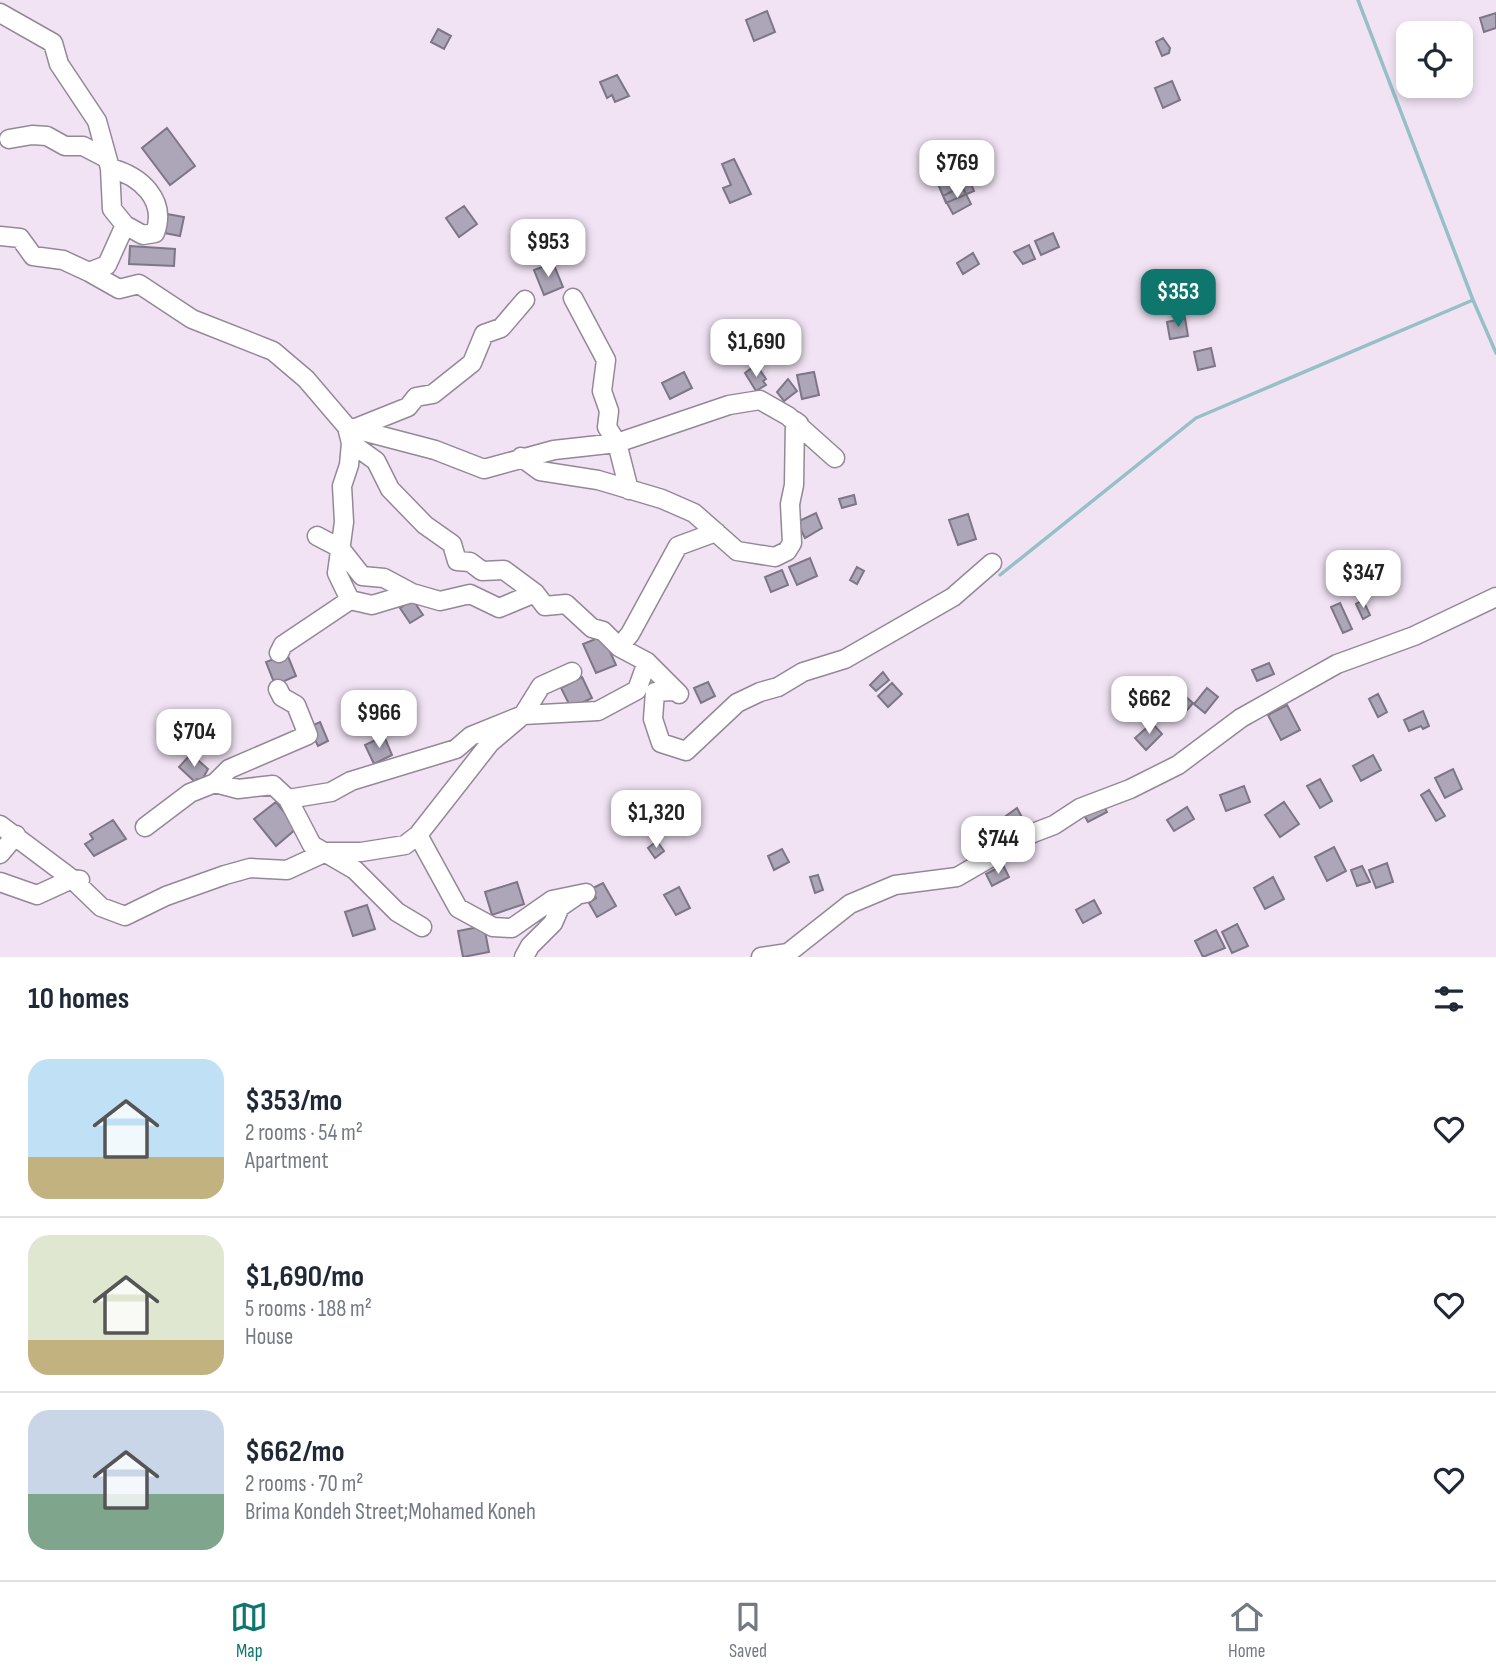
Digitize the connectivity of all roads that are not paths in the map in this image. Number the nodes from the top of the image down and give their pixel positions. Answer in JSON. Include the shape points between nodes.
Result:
{"nodes":[{"id":1,"x":0,"y":13,"type":"edge"},
{"id":2,"x":9,"y":139,"type":"dead end"},
{"id":3,"x":108,"y":163,"type":"junction"},
{"id":4,"x":125,"y":225,"type":"junction"},
{"id":5,"x":0,"y":236,"type":"edge"},
{"id":6,"x":89,"y":272,"type":"junction"},
{"id":7,"x":573,"y":298,"type":"dead end"},
{"id":8,"x":525,"y":300,"type":"dead end"},
{"id":9,"x":350,"y":433,"type":"junction"},
{"id":10,"x":617,"y":443,"type":"junction"},
{"id":11,"x":521,"y":457,"type":"junction"},
{"id":12,"x":629,"y":491,"type":"junction"},
{"id":13,"x":716,"y":532,"type":"junction"},
{"id":14,"x":317,"y":536,"type":"dead end"},
{"id":15,"x":340,"y":548,"type":"junction"},
{"id":16,"x":992,"y":563,"type":"dead end"},
{"id":17,"x":412,"y":593,"type":"junction"},
{"id":18,"x":535,"y":593,"type":"junction"},
{"id":19,"x":1496,"y":597,"type":"edge"},
{"id":20,"x":350,"y":600,"type":"junction"},
{"id":21,"x":619,"y":647,"type":"junction"},
{"id":22,"x":279,"y":653,"type":"dead end"},
{"id":23,"x":647,"y":662,"type":"junction"},
{"id":24,"x":572,"y":672,"type":"dead end"},
{"id":25,"x":278,"y":689,"type":"dead end"},
{"id":26,"x":646,"y":691,"type":"junction"},
{"id":27,"x":523,"y":715,"type":"junction"},
{"id":28,"x":215,"y":783,"type":"junction"},
{"id":29,"x":288,"y":799,"type":"junction"},
{"id":30,"x":0,"y":825,"type":"edge"},
{"id":31,"x":145,"y":827,"type":"dead end"},
{"id":32,"x":16,"y":835,"type":"junction"},
{"id":33,"x":418,"y":835,"type":"junction"},
{"id":34,"x":326,"y":852,"type":"junction"},
{"id":35,"x":0,"y":854,"type":"edge"},
{"id":36,"x":82,"y":880,"type":"junction"},
{"id":37,"x":0,"y":882,"type":"edge"},
{"id":38,"x":422,"y":927,"type":"dead end"},
{"id":39,"x":524,"y":957,"type":"edge"},
{"id":40,"x":761,"y":957,"type":"edge"}],
"edges":[{"from":1,"to":3,"type":"street","via":[[53,43],[59,64],[97,121]]},
{"from":2,"to":3,"type":"street","via":[[47,136],[65,146],[83,146]]},
{"from":3,"to":4,"type":"street","via":[[112,209]]},
{"from":3,"to":4,"type":"street","via":[[142,184],[156,199],[159,222],[155,233],[143,235]]},
{"from":4,"to":6,"type":"street","via":[[107,265]]},
{"from":5,"to":6,"type":"street","via":[[20,237],[33,256],[63,260]]},
{"from":6,"to":9,"type":"street","via":[[119,289],[139,284],[192,319],[274,351],[306,379]]},
{"from":7,"to":10,"type":"street","via":[[606,360],[602,391],[609,411],[607,427]]},
{"from":8,"to":9,"type":"street","via":[[501,328],[484,334],[472,363],[433,394],[416,397],[408,407]]},
{"from":9,"to":11,"type":"street","via":[[435,450],[484,469]]},
{"from":9,"to":15,"type":"street"},
{"from":9,"to":18,"type":"street","via":[[376,461],[390,489],[425,525],[452,544],[457,561],[470,562],[482,571],[503,570]]},
{"from":10,"to":11,"type":"street"},
{"from":10,"to":12,"type":"street"},
{"from":10,"to":13,"type":"street","via":[[729,405],[760,400],[795,421],[792,543],[787,551],[775,557],[737,551]]},
{"from":11,"to":12,"type":"street","via":[[540,471],[598,480]]},
{"from":12,"to":13,"type":"street","via":[[694,513]]},
{"from":13,"to":21,"type":"street","via":[[678,545],[631,634]]},
{"from":14,"to":15,"type":"street"},
{"from":15,"to":17,"type":"street","via":[[362,576],[384,578]]},
{"from":15,"to":20,"type":"street","via":[[337,573]]},
{"from":16,"to":26,"type":"street","via":[[953,597],[845,659],[803,672],[737,703],[686,751],[662,743]]},
{"from":17,"to":18,"type":"street","via":[[440,601],[470,594],[499,608]]},
{"from":17,"to":20,"type":"street","via":[[372,605]]},
{"from":18,"to":21,"type":"street","via":[[545,606],[566,604]]},
{"from":19,"to":40,"type":"street","via":[[1392,646],[1337,664],[1241,719],[1178,765],[1080,808],[957,877],[895,885],[850,904],[788,953]]},
{"from":20,"to":22,"type":"street","via":[[283,645]]},
{"from":21,"to":23,"type":"street"},
{"from":23,"to":26,"type":"street"},
{"from":23,"to":26,"type":"street","via":[[676,693]]},
{"from":24,"to":27,"type":"street","via":[[541,686]]},
{"from":25,"to":28,"type":"street","via":[[296,705],[308,735],[229,769]]},
{"from":26,"to":27,"type":"street","via":[[598,711]]},
{"from":27,"to":29,"type":"street","via":[[471,736],[456,748],[351,781],[331,792]]},
{"from":27,"to":33,"type":"street","via":[[490,743]]},
{"from":28,"to":29,"type":"street","via":[[238,789],[273,785]]},
{"from":28,"to":31,"type":"street","via":[[190,793]]},
{"from":29,"to":34,"type":"street","via":[[312,845]]},
{"from":30,"to":32,"type":"street"},
{"from":32,"to":35,"type":"street"},
{"from":32,"to":36,"type":"street"},
{"from":33,"to":34,"type":"street","via":[[405,845]]},
{"from":33,"to":39,"type":"street","via":[[458,908],[493,927],[513,929],[552,900],[581,895],[560,907],[553,923]]},
{"from":34,"to":36,"type":"street","via":[[287,870],[250,868],[225,875],[125,916],[101,907]]},
{"from":34,"to":38,"type":"street","via":[[355,870],[397,912]]},
{"from":36,"to":37,"type":"street","via":[[37,895]]}]}
